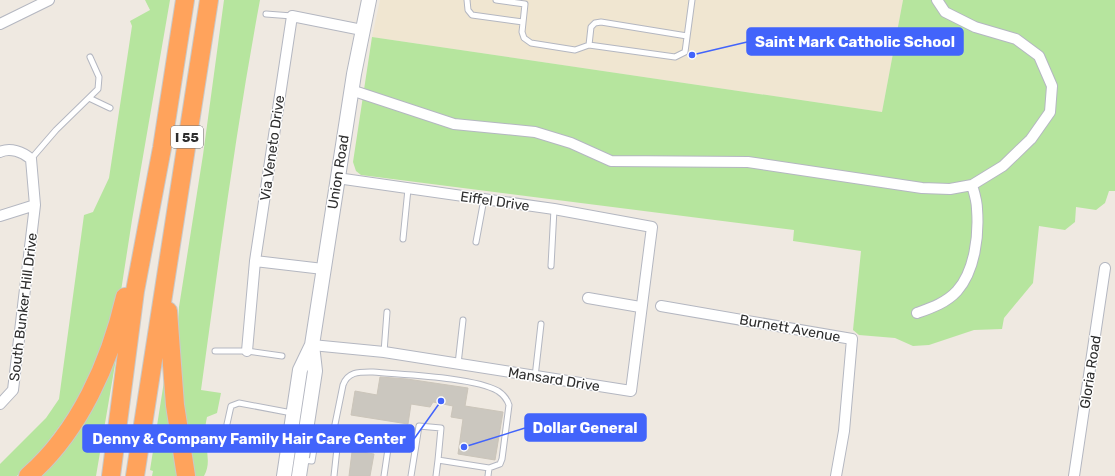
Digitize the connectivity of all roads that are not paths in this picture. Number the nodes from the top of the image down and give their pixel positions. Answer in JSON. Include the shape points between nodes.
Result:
{"nodes":[{"id":1,"x":49,"y":0,"type":"edge"},
{"id":2,"x":185,"y":0,"type":"edge"},
{"id":3,"x":209,"y":0,"type":"edge"},
{"id":4,"x":369,"y":0,"type":"edge"},
{"id":5,"x":467,"y":0,"type":"edge"},
{"id":6,"x":496,"y":0,"type":"edge"},
{"id":7,"x":692,"y":0,"type":"edge"},
{"id":8,"x":938,"y":0,"type":"edge"},
{"id":9,"x":526,"y":2,"type":"edge"},
{"id":10,"x":266,"y":14,"type":"dead end"},
{"id":11,"x":292,"y":16,"type":"junction"},
{"id":12,"x":523,"y":22,"type":"junction"},
{"id":13,"x":0,"y":24,"type":"edge"},
{"id":14,"x":362,"y":30,"type":"junction"},
{"id":15,"x":687,"y":36,"type":"junction"},
{"id":16,"x":589,"y":45,"type":"junction"},
{"id":17,"x":90,"y":56,"type":"dead end"},
{"id":18,"x":351,"y":90,"type":"junction"},
{"id":19,"x":89,"y":98,"type":"junction"},
{"id":20,"x":110,"y":108,"type":"dead end"},
{"id":21,"x":0,"y":152,"type":"edge"},
{"id":22,"x":32,"y":159,"type":"junction"},
{"id":23,"x":337,"y":178,"type":"junction"},
{"id":24,"x":972,"y":184,"type":"junction"},
{"id":25,"x":408,"y":189,"type":"junction"},
{"id":26,"x":484,"y":199,"type":"junction"},
{"id":27,"x":35,"y":205,"type":"junction"},
{"id":28,"x":554,"y":209,"type":"junction"},
{"id":29,"x":0,"y":216,"type":"edge"},
{"id":30,"x":652,"y":226,"type":"joint"},
{"id":31,"x":403,"y":239,"type":"dead end"},
{"id":32,"x":476,"y":242,"type":"dead end"},
{"id":33,"x":143,"y":246,"type":"junction"},
{"id":34,"x":255,"y":261,"type":"junction"},
{"id":35,"x":551,"y":266,"type":"dead end"},
{"id":36,"x":1105,"y":268,"type":"dead end"},
{"id":37,"x":323,"y":269,"type":"junction"},
{"id":38,"x":166,"y":275,"type":"junction"},
{"id":39,"x":588,"y":298,"type":"dead end"},
{"id":40,"x":661,"y":306,"type":"dead end"},
{"id":41,"x":640,"y":307,"type":"junction"},
{"id":42,"x":387,"y":312,"type":"dead end"},
{"id":43,"x":916,"y":313,"type":"dead end"},
{"id":44,"x":463,"y":320,"type":"dead end"},
{"id":45,"x":541,"y":324,"type":"dead end"},
{"id":46,"x":312,"y":345,"type":"junction"},
{"id":47,"x":215,"y":351,"type":"dead end"},
{"id":48,"x":246,"y":351,"type":"junction"},
{"id":49,"x":384,"y":352,"type":"junction"},
{"id":50,"x":282,"y":356,"type":"dead end"},
{"id":51,"x":458,"y":364,"type":"junction"},
{"id":52,"x":535,"y":376,"type":"junction"},
{"id":53,"x":0,"y":404,"type":"edge"},
{"id":54,"x":293,"y":413,"type":"junction"},
{"id":55,"x":227,"y":424,"type":"dead end"},
{"id":56,"x":254,"y":429,"type":"dead end"},
{"id":57,"x":290,"y":433,"type":"junction"},
{"id":58,"x":311,"y":437,"type":"junction"},
{"id":59,"x":332,"y":439,"type":"junction"},
{"id":60,"x":338,"y":439,"type":"junction"},
{"id":61,"x":389,"y":442,"type":"junction"},
{"id":62,"x":416,"y":445,"type":"junction"},
{"id":63,"x":438,"y":460,"type":"junction"},
{"id":64,"x":489,"y":468,"type":"junction"},
{"id":65,"x":33,"y":473,"type":"edge"},
{"id":66,"x":111,"y":476,"type":"edge"},
{"id":67,"x":135,"y":476,"type":"edge"},
{"id":68,"x":186,"y":476,"type":"edge"},
{"id":69,"x":284,"y":476,"type":"edge"},
{"id":70,"x":299,"y":476,"type":"edge"},
{"id":71,"x":334,"y":476,"type":"edge"},
{"id":72,"x":384,"y":476,"type":"edge"},
{"id":73,"x":411,"y":476,"type":"edge"},
{"id":74,"x":436,"y":476,"type":"edge"},
{"id":75,"x":488,"y":476,"type":"edge"},
{"id":76,"x":836,"y":476,"type":"edge"},
{"id":77,"x":1074,"y":476,"type":"edge"}],
"edges":[{"from":1,"to":13,"type":"street"},
{"from":2,"to":33,"type":"highway","number":"I 55","via":[[162,148]]},
{"from":3,"to":38,"type":"highway","number":"I 55"},
{"from":4,"to":14,"type":"main road","name":"Union Road"},
{"from":5,"to":12,"type":"lane","via":[[468,10],[472,15]]},
{"from":6,"to":9,"type":"lane"},
{"from":7,"to":15,"type":"lane"},
{"from":8,"to":24,"type":"street","via":[[945,12],[975,27],[1016,39],[1039,56],[1052,86],[1050,112],[1031,139],[1004,166]]},
{"from":9,"to":12,"type":"lane"},
{"from":10,"to":11,"type":"lane"},
{"from":11,"to":14,"type":"street"},
{"from":11,"to":34,"type":"street","name":"Via Veneto Drive"},
{"from":12,"to":16,"type":"lane","via":[[524,38],[531,43],[574,50]]},
{"from":14,"to":18,"type":"main road","name":"Union Road"},
{"from":15,"to":16,"type":"lane","via":[[685,52],[676,57]]},
{"from":15,"to":16,"type":"lane","via":[[601,22],[591,27]]},
{"from":17,"to":19,"type":"lane","via":[[99,77],[98,89]]},
{"from":18,"to":23,"type":"main road","name":"Union Road"},
{"from":18,"to":24,"type":"street","via":[[454,124],[535,132],[571,143],[611,161],[748,162],[922,188],[950,189]]},
{"from":19,"to":20,"type":"lane"},
{"from":19,"to":22,"type":"lane","via":[[56,130]]},
{"from":21,"to":22,"type":"street","via":[[22,152]]},
{"from":22,"to":27,"type":"street","name":"South Bunker Hill Drive"},
{"from":23,"to":25,"type":"street","name":"Eiffel Drive"},
{"from":23,"to":37,"type":"main road","name":"Union Road"},
{"from":24,"to":43,"type":"street","via":[[977,208],[976,239],[970,270],[957,291],[938,306]]},
{"from":25,"to":26,"type":"street","name":"Eiffel Drive"},
{"from":25,"to":31,"type":"lane"},
{"from":26,"to":28,"type":"street","name":"Eiffel Drive"},
{"from":26,"to":32,"type":"lane"},
{"from":27,"to":29,"type":"street"},
{"from":27,"to":53,"type":"street","name":"South Bunker Hill Drive","via":[[12,390]]},
{"from":28,"to":30,"type":"street","name":"Eiffel Drive"},
{"from":28,"to":35,"type":"lane"},
{"from":30,"to":41,"type":"street","name":"Mansard Drive"},
{"from":33,"to":65,"type":"highway","via":[[132,266],[120,321],[95,384],[70,426]]},
{"from":33,"to":66,"type":"highway","number":"I 55"},
{"from":34,"to":37,"type":"street"},
{"from":34,"to":48,"type":"street","name":"Via Veneto Drive"},
{"from":36,"to":77,"type":"street","name":"Gloria Road"},
{"from":37,"to":46,"type":"main road","name":"Union Road"},
{"from":38,"to":67,"type":"highway","number":"I 55"},
{"from":38,"to":68,"type":"highway","via":[[175,405]]},
{"from":39,"to":41,"type":"street"},
{"from":40,"to":76,"type":"street","name":"Burnett Avenue","via":[[852,338],[844,431]]},
{"from":41,"to":52,"type":"street","name":"Mansard Drive","via":[[631,391]]},
{"from":42,"to":49,"type":"lane"},
{"from":44,"to":51,"type":"lane"},
{"from":45,"to":52,"type":"lane"},
{"from":46,"to":49,"type":"street","name":"Mansard Drive"},
{"from":46,"to":54,"type":"main road","name":"Union Road","via":[[300,370]]},
{"from":46,"to":58,"type":"main road","name":"Union Road","via":[[315,371]]},
{"from":47,"to":48,"type":"lane"},
{"from":48,"to":50,"type":"lane"},
{"from":49,"to":51,"type":"street","name":"Mansard Drive"},
{"from":51,"to":52,"type":"street","name":"Mansard Drive"},
{"from":54,"to":55,"type":"lane","via":[[239,403],[231,406]]},
{"from":54,"to":57,"type":"main road","name":"Union Road"},
{"from":56,"to":57,"type":"lane"},
{"from":57,"to":69,"type":"main road","name":"Union Road"},
{"from":58,"to":59,"type":"lane"},
{"from":58,"to":70,"type":"main road","name":"Union Road","via":[[301,460]]},
{"from":59,"to":60,"type":"lane"},
{"from":59,"to":64,"type":"lane","via":[[344,380],[355,372],[479,384],[498,391],[509,405],[502,460],[500,464]]},
{"from":60,"to":61,"type":"lane","via":[[347,436]]},
{"from":60,"to":71,"type":"lane"},
{"from":61,"to":62,"type":"lane"},
{"from":61,"to":72,"type":"lane"},
{"from":62,"to":63,"type":"lane","via":[[419,426],[441,428]]},
{"from":62,"to":73,"type":"lane"},
{"from":63,"to":64,"type":"lane"},
{"from":63,"to":74,"type":"lane"},
{"from":64,"to":75,"type":"lane"}]}
